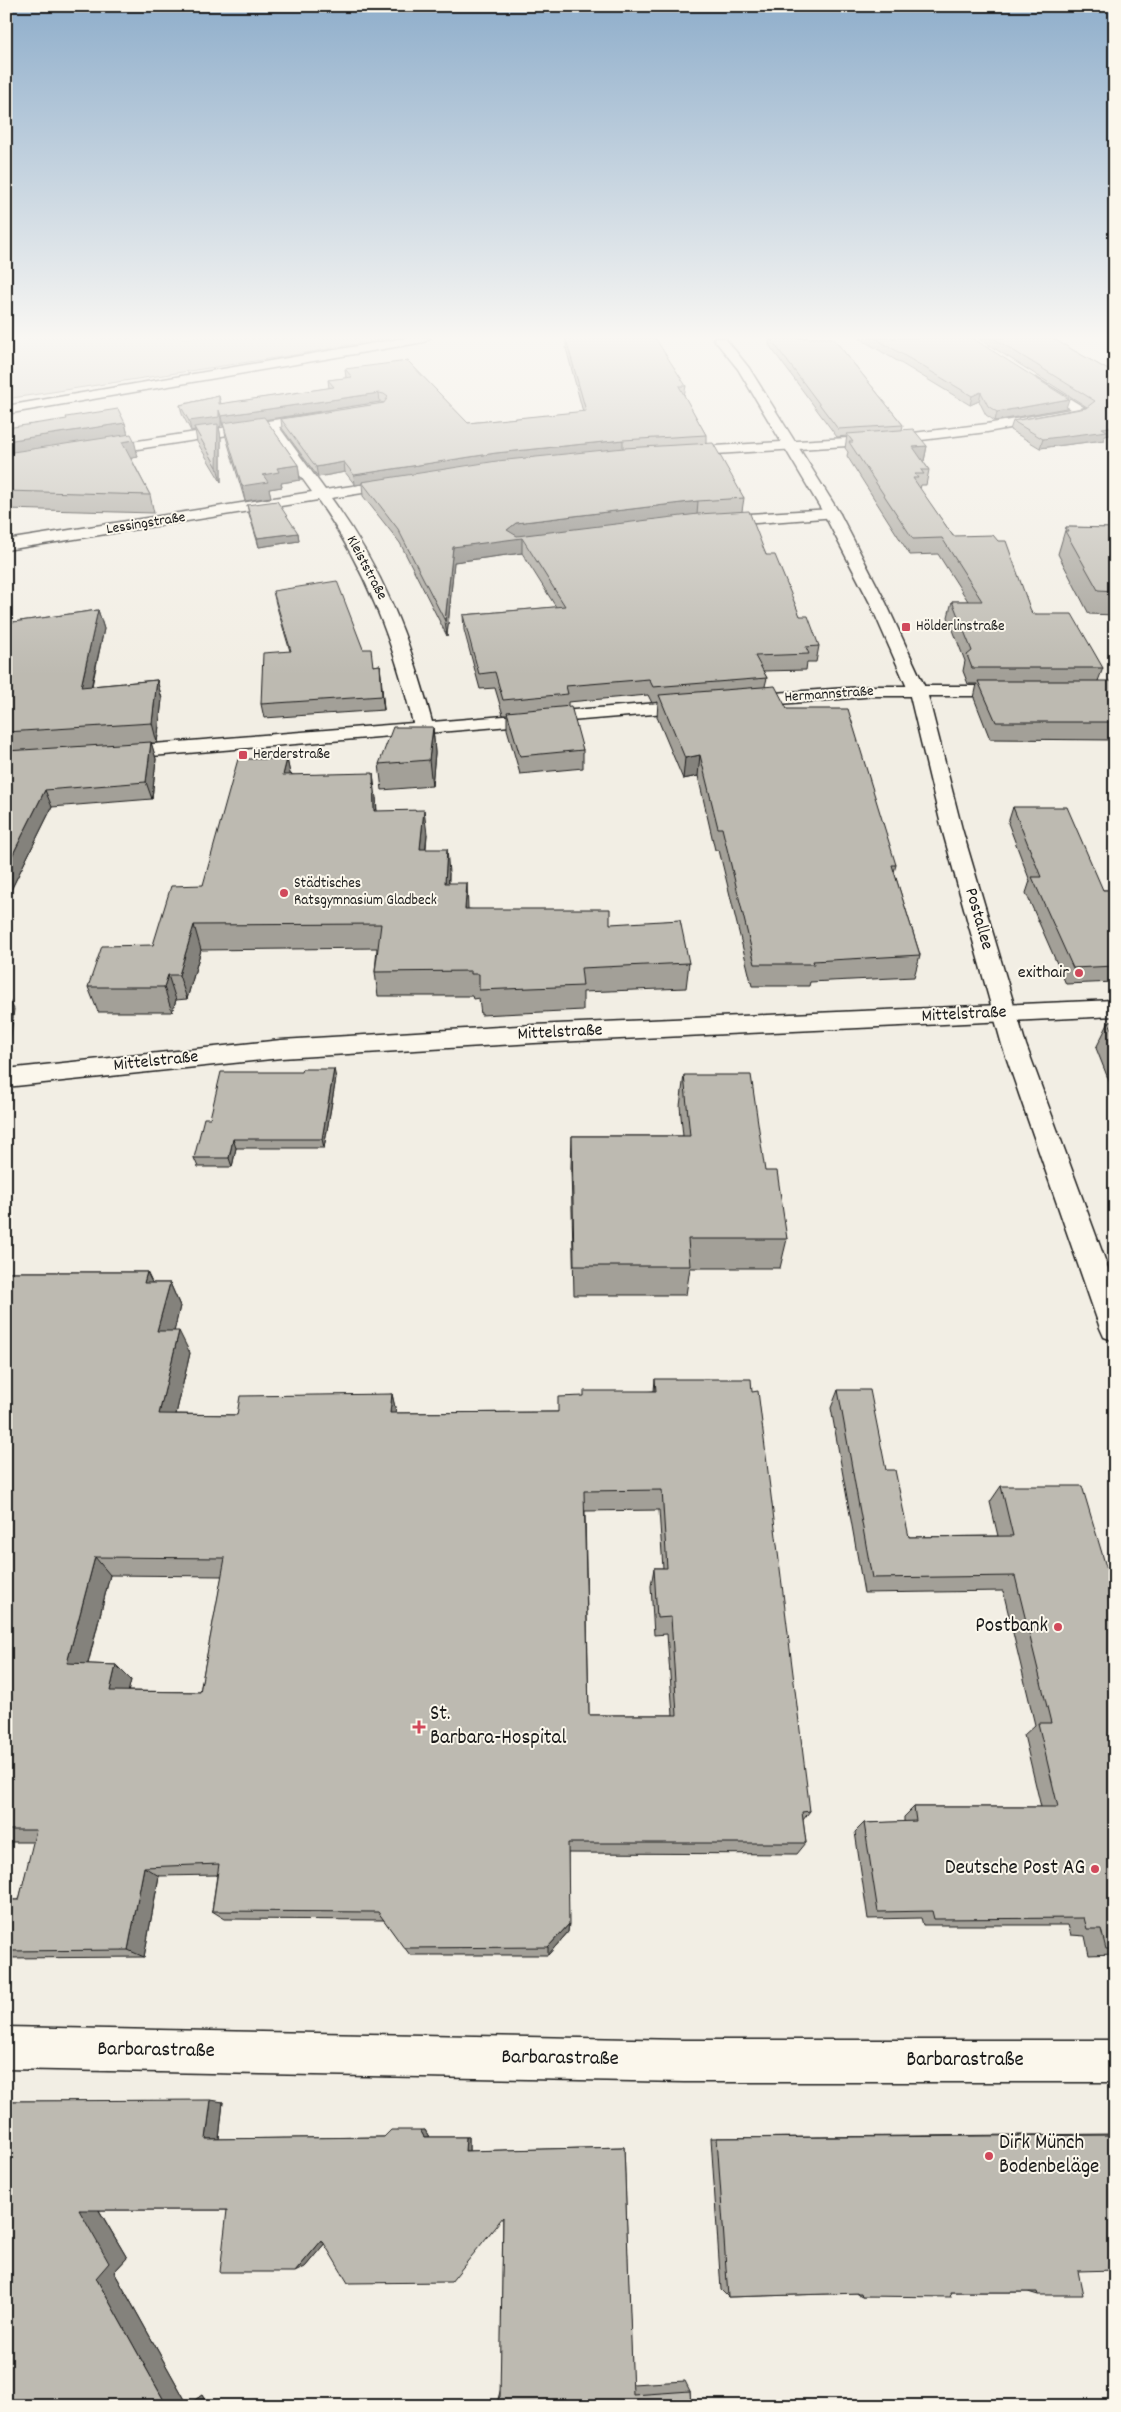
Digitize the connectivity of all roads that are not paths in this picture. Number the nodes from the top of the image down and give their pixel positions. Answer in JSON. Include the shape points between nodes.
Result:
{"nodes":[{"id":1,"x":101,"y":451,"type":"edge"},
{"id":2,"x":289,"y":451,"type":"edge"},
{"id":3,"x":708,"y":451,"type":"edge"},
{"id":4,"x":795,"y":451,"type":"edge"},
{"id":5,"x":85,"y":453,"type":"edge"},
{"id":6,"x":663,"y":453,"type":"edge"},
{"id":7,"x":413,"y":481,"type":"edge"},
{"id":8,"x":320,"y":496,"type":"junction"},
{"id":9,"x":832,"y":514,"type":"junction"},
{"id":10,"x":698,"y":522,"type":"edge"},
{"id":11,"x":6,"y":545,"type":"edge"},
{"id":12,"x":1026,"y":691,"type":"edge"},
{"id":13,"x":918,"y":692,"type":"junction"},
{"id":14,"x":424,"y":729,"type":"junction"},
{"id":15,"x":102,"y":753,"type":"edge"},
{"id":16,"x":1115,"y":1008,"type":"edge"},
{"id":17,"x":1005,"y":1014,"type":"junction"},
{"id":18,"x":6,"y":1078,"type":"edge"},
{"id":19,"x":1115,"y":1328,"type":"edge"},
{"id":20,"x":6,"y":2048,"type":"edge"},
{"id":21,"x":1115,"y":2061,"type":"edge"}],
"edges":[{"from":1,"to":5,"type":"street"},
{"from":2,"to":8,"type":"street","name":"Kleiststraße"},
{"from":3,"to":6,"type":"street"},
{"from":4,"to":9,"type":"street","name":"Postallee"},
{"from":7,"to":8,"type":"street","name":"Lessingstraße"},
{"from":8,"to":11,"type":"street","name":"Lessingstraße"},
{"from":8,"to":14,"type":"street","name":"Kleiststraße","via":[[349,534],[382,597],[410,674]]},
{"from":9,"to":10,"type":"street"},
{"from":9,"to":13,"type":"street","name":"Postallee","via":[[878,603]]},
{"from":12,"to":13,"type":"street","name":"Hermannstraße"},
{"from":13,"to":14,"type":"street","name":"Hermannstraße","via":[[876,691]]},
{"from":13,"to":17,"type":"street","name":"Postallee","via":[[952,829]]},
{"from":14,"to":15,"type":"street","name":"Hermannstraße"},
{"from":16,"to":17,"type":"street","name":"Mittelstraße"},
{"from":17,"to":18,"type":"street","name":"Mittelstraße","via":[[281,1049]]},
{"from":17,"to":19,"type":"street","name":"Postallee"},
{"from":20,"to":21,"type":"street","name":"Barbarastraße","via":[[684,2061]]}]}
